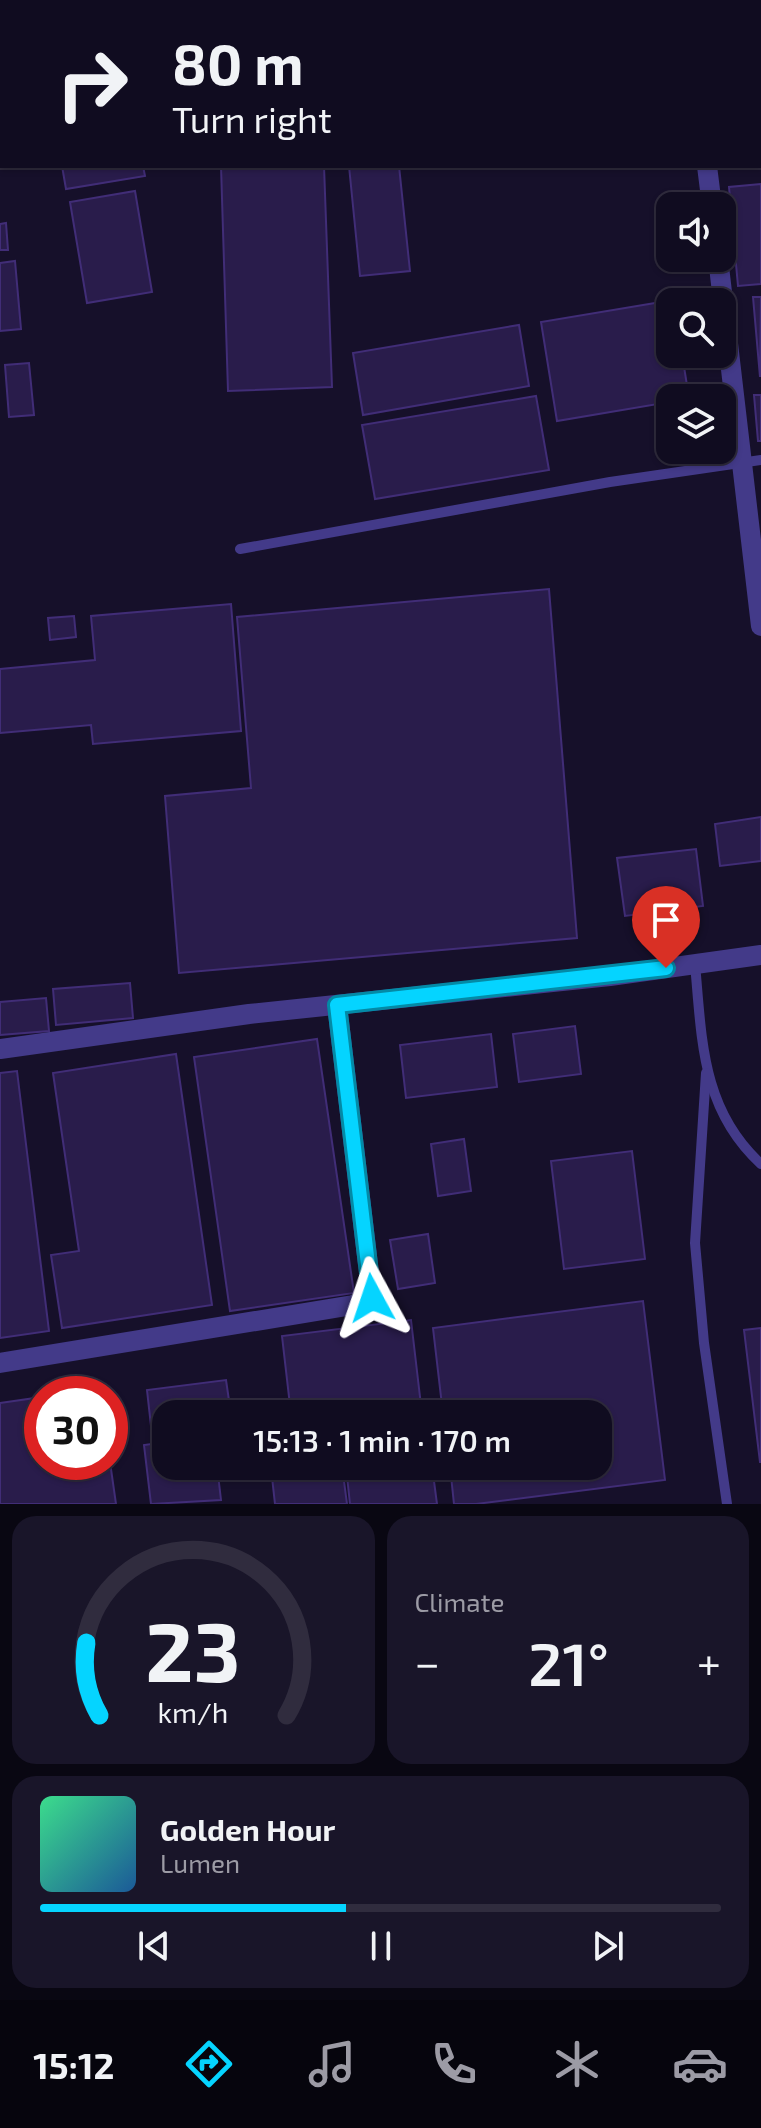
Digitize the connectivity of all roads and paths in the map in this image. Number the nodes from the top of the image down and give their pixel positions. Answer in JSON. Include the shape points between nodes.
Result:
{"nodes":[{"id":1,"x":707,"y":168,"type":"edge"},
{"id":2,"x":710,"y":192,"type":"edge"},
{"id":3,"x":720,"y":272,"type":"edge"},
{"id":4,"x":751,"y":461,"type":"edge"},
{"id":5,"x":240,"y":549,"type":"dead end"},
{"id":6,"x":761,"y":626,"type":"edge"},
{"id":7,"x":761,"y":955,"type":"edge"},
{"id":8,"x":695,"y":964,"type":"junction"},
{"id":9,"x":337,"y":1005,"type":"junction"},
{"id":10,"x":0,"y":1049,"type":"edge"},
{"id":11,"x":706,"y":1073,"type":"junction"},
{"id":12,"x":761,"y":1164,"type":"edge"},
{"id":13,"x":0,"y":1363,"type":"edge"},
{"id":14,"x":727,"y":1504,"type":"edge"}],
"edges":[{"from":1,"to":2,"type":"street"},
{"from":3,"to":4,"type":"street"},
{"from":4,"to":5,"type":"lane"},
{"from":4,"to":6,"type":"street"},
{"from":7,"to":8,"type":"street"},
{"from":8,"to":9,"type":"street"},
{"from":8,"to":11,"type":"lane"},
{"from":9,"to":10,"type":"street"},
{"from":9,"to":13,"type":"street","via":[[372,1298]]},
{"from":11,"to":12,"type":"lane","via":[[732,1131]]},
{"from":11,"to":14,"type":"lane","via":[[695,1243]]}]}
